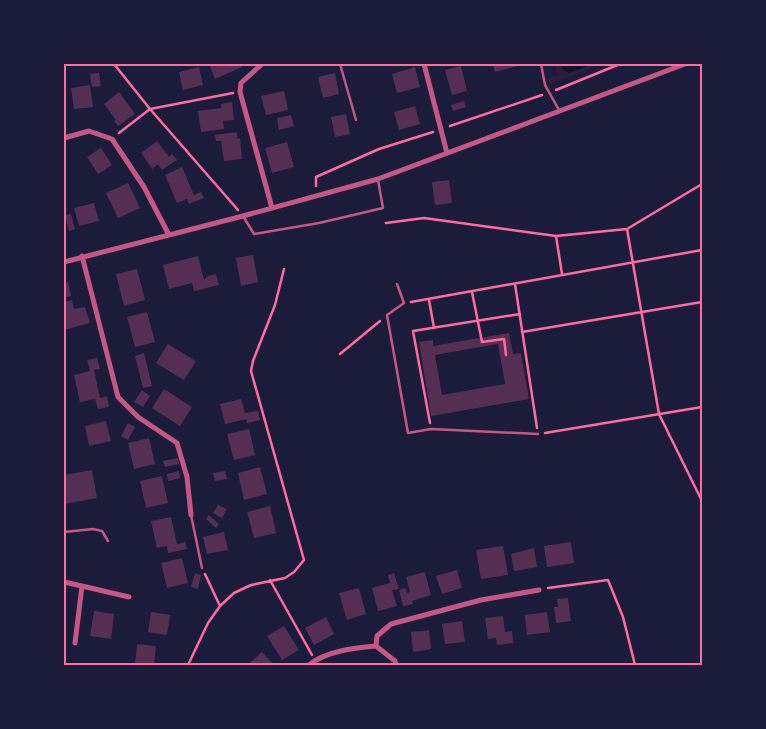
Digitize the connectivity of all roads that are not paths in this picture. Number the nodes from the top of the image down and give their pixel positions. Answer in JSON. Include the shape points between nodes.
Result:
{"nodes":[{"id":1,"x":262,"y":64,"type":"edge"},
{"id":2,"x":340,"y":64,"type":"edge"},
{"id":3,"x":424,"y":64,"type":"edge"},
{"id":4,"x":541,"y":64,"type":"edge"},
{"id":5,"x":684,"y":64,"type":"edge"},
{"id":6,"x":559,"y":111,"type":"junction"},
{"id":7,"x":356,"y":120,"type":"dead end"},
{"id":8,"x":64,"y":138,"type":"edge"},
{"id":9,"x":448,"y":153,"type":"junction"},
{"id":10,"x":378,"y":179,"type":"junction"},
{"id":11,"x":272,"y":208,"type":"junction"},
{"id":12,"x":243,"y":216,"type":"junction"},
{"id":13,"x":170,"y":235,"type":"junction"},
{"id":14,"x":82,"y":256,"type":"junction"},
{"id":15,"x":64,"y":262,"type":"edge"},
{"id":16,"x":397,"y":284,"type":"dead end"},
{"id":17,"x":538,"y":434,"type":"road end"},
{"id":18,"x":191,"y":515,"type":"joint"},
{"id":19,"x":64,"y":532,"type":"edge"},
{"id":20,"x":108,"y":541,"type":"dead end"},
{"id":21,"x":202,"y":568,"type":"road end"},
{"id":22,"x":64,"y":582,"type":"edge"},
{"id":23,"x":82,"y":586,"type":"junction"},
{"id":24,"x":539,"y":590,"type":"road end"},
{"id":25,"x":128,"y":597,"type":"dead end"},
{"id":26,"x":75,"y":643,"type":"dead end"},
{"id":27,"x":376,"y":646,"type":"junction"},
{"id":28,"x":309,"y":665,"type":"edge"},
{"id":29,"x":396,"y":665,"type":"edge"}],
"edges":[{"from":1,"to":11,"type":"street","via":[[241,83],[240,92]]},
{"from":2,"to":7,"type":"lane"},
{"from":3,"to":9,"type":"street"},
{"from":4,"to":6,"type":"lane","via":[[545,85]]},
{"from":5,"to":6,"type":"street"},
{"from":6,"to":9,"type":"street"},
{"from":8,"to":13,"type":"street","via":[[89,131],[112,139],[144,187]]},
{"from":9,"to":10,"type":"street"},
{"from":10,"to":11,"type":"street"},
{"from":10,"to":12,"type":"lane","via":[[383,208],[254,234]]},
{"from":11,"to":12,"type":"street"},
{"from":12,"to":13,"type":"street"},
{"from":13,"to":14,"type":"street"},
{"from":14,"to":15,"type":"street"},
{"from":14,"to":18,"type":"street","via":[[118,397],[138,418],[177,443],[187,477]]},
{"from":16,"to":17,"type":"lane","via":[[404,303],[387,315],[408,433],[431,430]]},
{"from":18,"to":21,"type":"lane"},
{"from":19,"to":20,"type":"lane","via":[[93,529],[102,531]]},
{"from":22,"to":23,"type":"street"},
{"from":23,"to":25,"type":"street"},
{"from":23,"to":26,"type":"street"},
{"from":24,"to":27,"type":"street","via":[[481,600],[391,624],[377,636]]},
{"from":27,"to":28,"type":"street","via":[[343,650]]},
{"from":27,"to":29,"type":"street","via":[[395,660]]}]}
